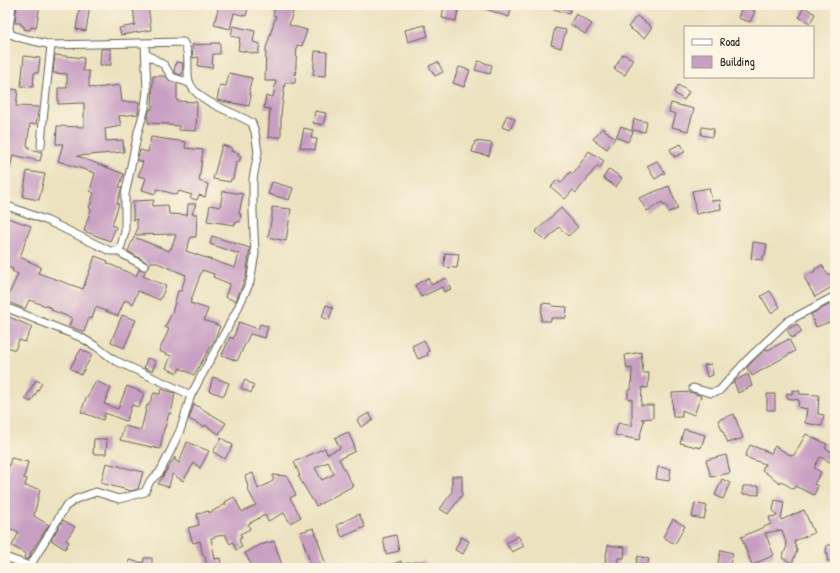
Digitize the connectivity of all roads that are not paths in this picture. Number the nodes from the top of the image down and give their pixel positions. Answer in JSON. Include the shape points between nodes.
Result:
{"nodes":[{"id":1,"x":12,"y":5,"type":"edge"},
{"id":2,"x":146,"y":43,"type":"junction"},
{"id":3,"x":51,"y":45,"type":"junction"},
{"id":4,"x":146,"y":54,"type":"junction"},
{"id":5,"x":189,"y":83,"type":"junction"},
{"id":6,"x":41,"y":146,"type":"dead end"},
{"id":7,"x":5,"y":205,"type":"edge"},
{"id":8,"x":116,"y":251,"type":"junction"},
{"id":9,"x":144,"y":266,"type":"dead end"},
{"id":10,"x":835,"y":296,"type":"edge"},
{"id":11,"x":5,"y":307,"type":"edge"},
{"id":12,"x":693,"y":388,"type":"dead end"},
{"id":13,"x":191,"y":395,"type":"junction"},
{"id":14,"x":5,"y":557,"type":"edge"},
{"id":15,"x":33,"y":567,"type":"edge"}],
"edges":[{"from":1,"to":3,"type":"street","via":[[10,34]]},
{"from":2,"to":3,"type":"street"},
{"from":2,"to":4,"type":"street"},
{"from":2,"to":5,"type":"street","via":[[183,42],[187,51]]},
{"from":3,"to":6,"type":"street"},
{"from":4,"to":5,"type":"street","via":[[164,65],[172,77]]},
{"from":4,"to":8,"type":"street","via":[[147,90],[125,195],[125,232]]},
{"from":5,"to":13,"type":"street","via":[[195,92],[205,99],[252,123],[258,152],[253,186],[255,254],[250,282],[233,319]]},
{"from":7,"to":8,"type":"street","via":[[48,221],[110,251]]},
{"from":8,"to":9,"type":"street"},
{"from":10,"to":12,"type":"street","via":[[788,321],[719,391],[711,393]]},
{"from":11,"to":13,"type":"street","via":[[80,337],[114,360]]},
{"from":13,"to":15,"type":"street","via":[[172,448],[160,472],[150,481],[145,492],[119,499],[96,492],[76,499],[65,507]]},
{"from":14,"to":15,"type":"street"}]}
